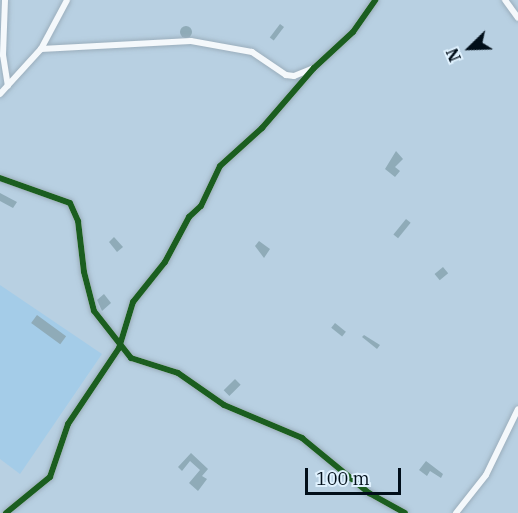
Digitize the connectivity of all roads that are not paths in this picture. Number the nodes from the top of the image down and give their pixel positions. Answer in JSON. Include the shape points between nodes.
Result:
{"nodes":[{"id":1,"x":5,"y":0,"type":"edge"},
{"id":2,"x":67,"y":0,"type":"edge"},
{"id":3,"x":375,"y":0,"type":"edge"},
{"id":4,"x":505,"y":0,"type":"edge"},
{"id":5,"x":518,"y":18,"type":"edge"},
{"id":6,"x":41,"y":49,"type":"junction"},
{"id":7,"x":314,"y":68,"type":"junction"},
{"id":8,"x":8,"y":86,"type":"junction"},
{"id":9,"x":0,"y":94,"type":"edge"},
{"id":10,"x":0,"y":178,"type":"edge"},
{"id":11,"x":119,"y":348,"type":"junction"},
{"id":12,"x":518,"y":410,"type":"edge"},
{"id":13,"x":6,"y":513,"type":"edge"},
{"id":14,"x":405,"y":513,"type":"edge"},
{"id":15,"x":456,"y":513,"type":"edge"}],
"edges":[{"from":1,"to":8,"type":"street","via":[[3,55]]},
{"from":2,"to":6,"type":"street"},
{"from":3,"to":7,"type":"street","via":[[353,32]]},
{"from":4,"to":5,"type":"street"},
{"from":6,"to":7,"type":"street","via":[[191,40],[252,52],[286,75]]},
{"from":6,"to":8,"type":"street"},
{"from":7,"to":11,"type":"street","via":[[262,128],[220,166],[201,206],[189,217],[165,262],[133,302]]},
{"from":8,"to":9,"type":"street"},
{"from":10,"to":11,"type":"street","via":[[70,203],[78,221],[88,294],[94,311]]},
{"from":11,"to":13,"type":"street","via":[[68,424],[50,477]]},
{"from":11,"to":14,"type":"street","via":[[145,364],[178,373],[224,405],[302,438],[369,493]]},
{"from":12,"to":15,"type":"street","via":[[486,475]]}]}
